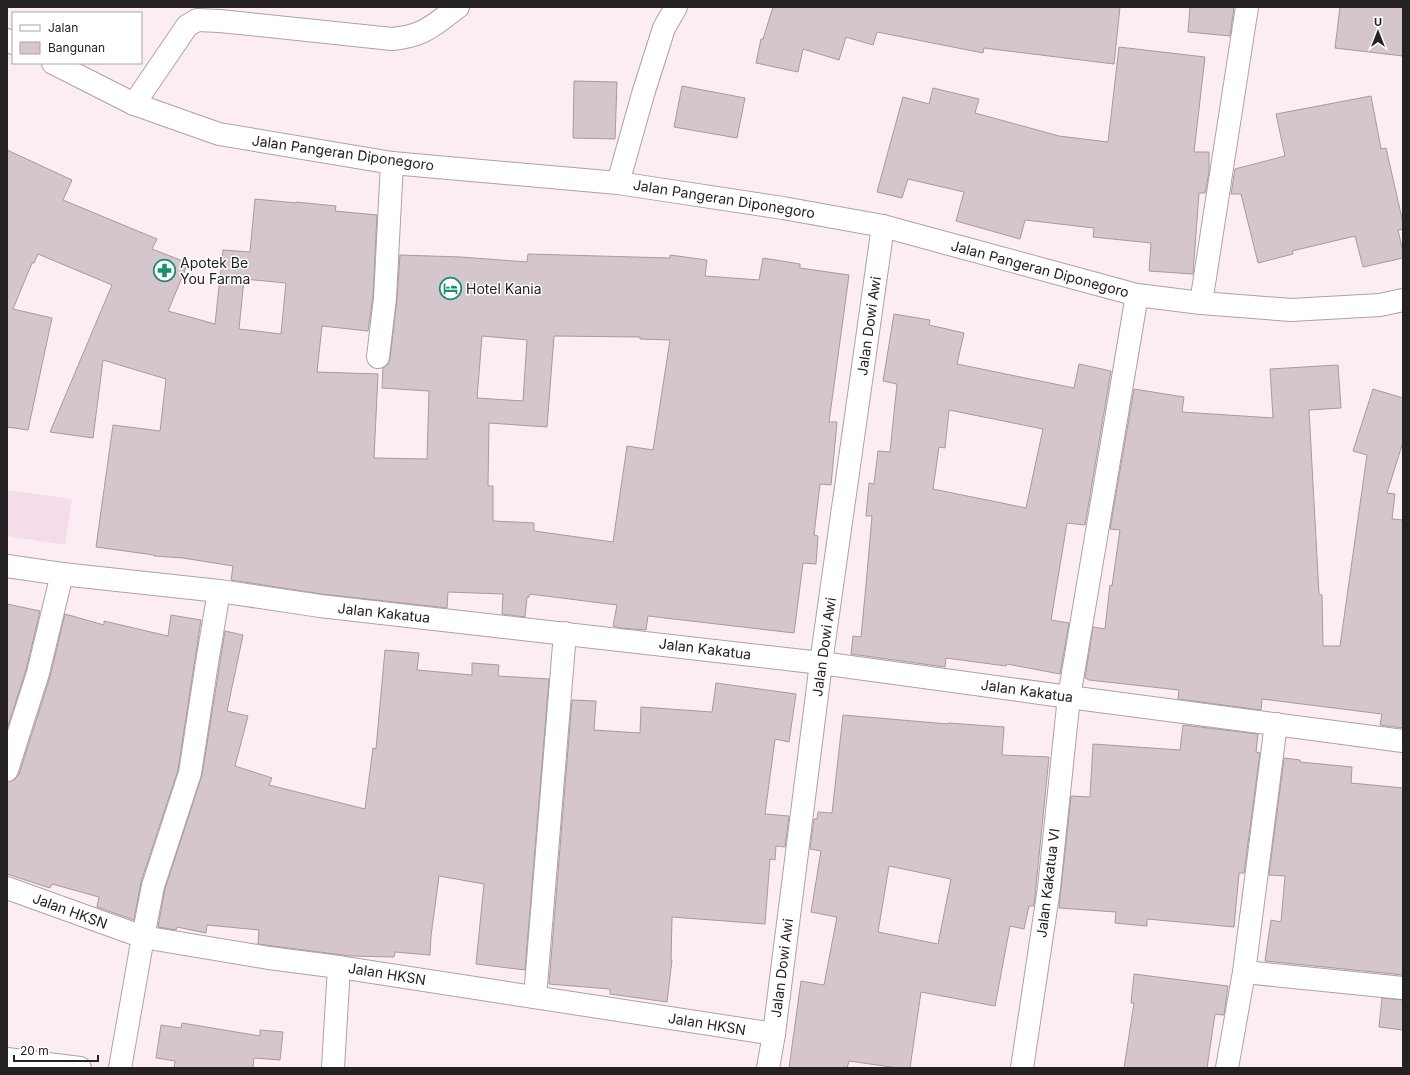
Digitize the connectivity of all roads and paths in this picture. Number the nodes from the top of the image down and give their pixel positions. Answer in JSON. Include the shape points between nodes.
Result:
{"nodes":[{"id":1,"x":458,"y":7,"type":"edge"},
{"id":2,"x":676,"y":7,"type":"edge"},
{"id":3,"x":1247,"y":7,"type":"edge"},
{"id":4,"x":54,"y":64,"type":"edge"},
{"id":5,"x":134,"y":104,"type":"junction"},
{"id":6,"x":392,"y":163,"type":"junction"},
{"id":7,"x":618,"y":183,"type":"junction"},
{"id":8,"x":883,"y":226,"type":"junction"},
{"id":9,"x":1137,"y":295,"type":"junction"},
{"id":10,"x":1403,"y":300,"type":"edge"},
{"id":11,"x":1202,"y":304,"type":"junction"},
{"id":12,"x":378,"y":357,"type":"dead end"},
{"id":13,"x":7,"y":566,"type":"edge"},
{"id":14,"x":62,"y":574,"type":"junction"},
{"id":15,"x":219,"y":591,"type":"junction"},
{"id":16,"x":565,"y":633,"type":"junction"},
{"id":17,"x":821,"y":663,"type":"junction"},
{"id":18,"x":1069,"y":697,"type":"junction"},
{"id":19,"x":1276,"y":724,"type":"junction"},
{"id":20,"x":1403,"y":741,"type":"edge"},
{"id":21,"x":7,"y":770,"type":"edge"},
{"id":22,"x":7,"y":888,"type":"edge"},
{"id":23,"x":143,"y":937,"type":"junction"},
{"id":24,"x":339,"y":966,"type":"junction"},
{"id":25,"x":1244,"y":972,"type":"junction"},
{"id":26,"x":1403,"y":988,"type":"edge"},
{"id":27,"x":535,"y":997,"type":"junction"},
{"id":28,"x":774,"y":1034,"type":"junction"},
{"id":29,"x":7,"y":1059,"type":"edge"},
{"id":30,"x":80,"y":1068,"type":"edge"},
{"id":31,"x":120,"y":1068,"type":"edge"},
{"id":32,"x":333,"y":1068,"type":"edge"},
{"id":33,"x":768,"y":1068,"type":"edge"},
{"id":34,"x":1022,"y":1068,"type":"edge"},
{"id":35,"x":1227,"y":1068,"type":"edge"}],
"edges":[{"from":1,"to":5,"type":"main road","via":[[420,33],[392,39],[197,20],[187,26]]},
{"from":2,"to":7,"type":"main road","via":[[664,28]]},
{"from":3,"to":11,"type":"main road"},
{"from":4,"to":5,"type":"main road","name":"Jalan Pangeran Diponegoro"},
{"from":5,"to":6,"type":"main road","name":"Jalan Pangeran Diponegoro","via":[[219,134]]},
{"from":6,"to":7,"type":"main road","name":"Jalan Pangeran Diponegoro"},
{"from":6,"to":12,"type":"main road","via":[[385,298]]},
{"from":7,"to":8,"type":"main road","name":"Jalan Pangeran Diponegoro"},
{"from":8,"to":9,"type":"main road","name":"Jalan Pangeran Diponegoro"},
{"from":8,"to":17,"type":"main road","name":"Jalan Dowi Awi"},
{"from":9,"to":11,"type":"main road","name":"Jalan Pangeran Diponegoro"},
{"from":9,"to":18,"type":"main road","name":"Jalan Kakatua VI"},
{"from":10,"to":11,"type":"main road","name":"Jalan Pangeran Diponegoro","via":[[1380,305],[1291,310]]},
{"from":13,"to":14,"type":"main road","name":"Jalan Kakatua"},
{"from":14,"to":15,"type":"main road","name":"Jalan Kakatua"},
{"from":14,"to":21,"type":"main road","via":[[38,674]]},
{"from":15,"to":16,"type":"main road","name":"Jalan Kakatua","via":[[320,606]]},
{"from":15,"to":23,"type":"main road","via":[[190,773],[153,886]]},
{"from":16,"to":17,"type":"main road","name":"Jalan Kakatua"},
{"from":16,"to":27,"type":"main road"},
{"from":17,"to":18,"type":"main road","name":"Jalan Kakatua"},
{"from":17,"to":28,"type":"main road","name":"Jalan Dowi Awi"},
{"from":18,"to":19,"type":"main road","name":"Jalan Kakatua"},
{"from":18,"to":34,"type":"main road","name":"Jalan Kakatua VI","via":[[1049,888]]},
{"from":19,"to":20,"type":"main road","name":"Jalan Kakatua"},
{"from":19,"to":25,"type":"main road"},
{"from":22,"to":23,"type":"main road","name":"Jalan HKSN"},
{"from":23,"to":24,"type":"main road","name":"Jalan HKSN","via":[[269,958]]},
{"from":23,"to":31,"type":"main road"},
{"from":24,"to":27,"type":"main road","name":"Jalan HKSN"},
{"from":24,"to":32,"type":"main road"},
{"from":25,"to":26,"type":"main road"},
{"from":25,"to":35,"type":"main road"},
{"from":27,"to":28,"type":"main road","name":"Jalan HKSN"},
{"from":28,"to":33,"type":"main road","name":"Jalan Dowi Awi"},
{"from":29,"to":30,"type":"main road"}]}
